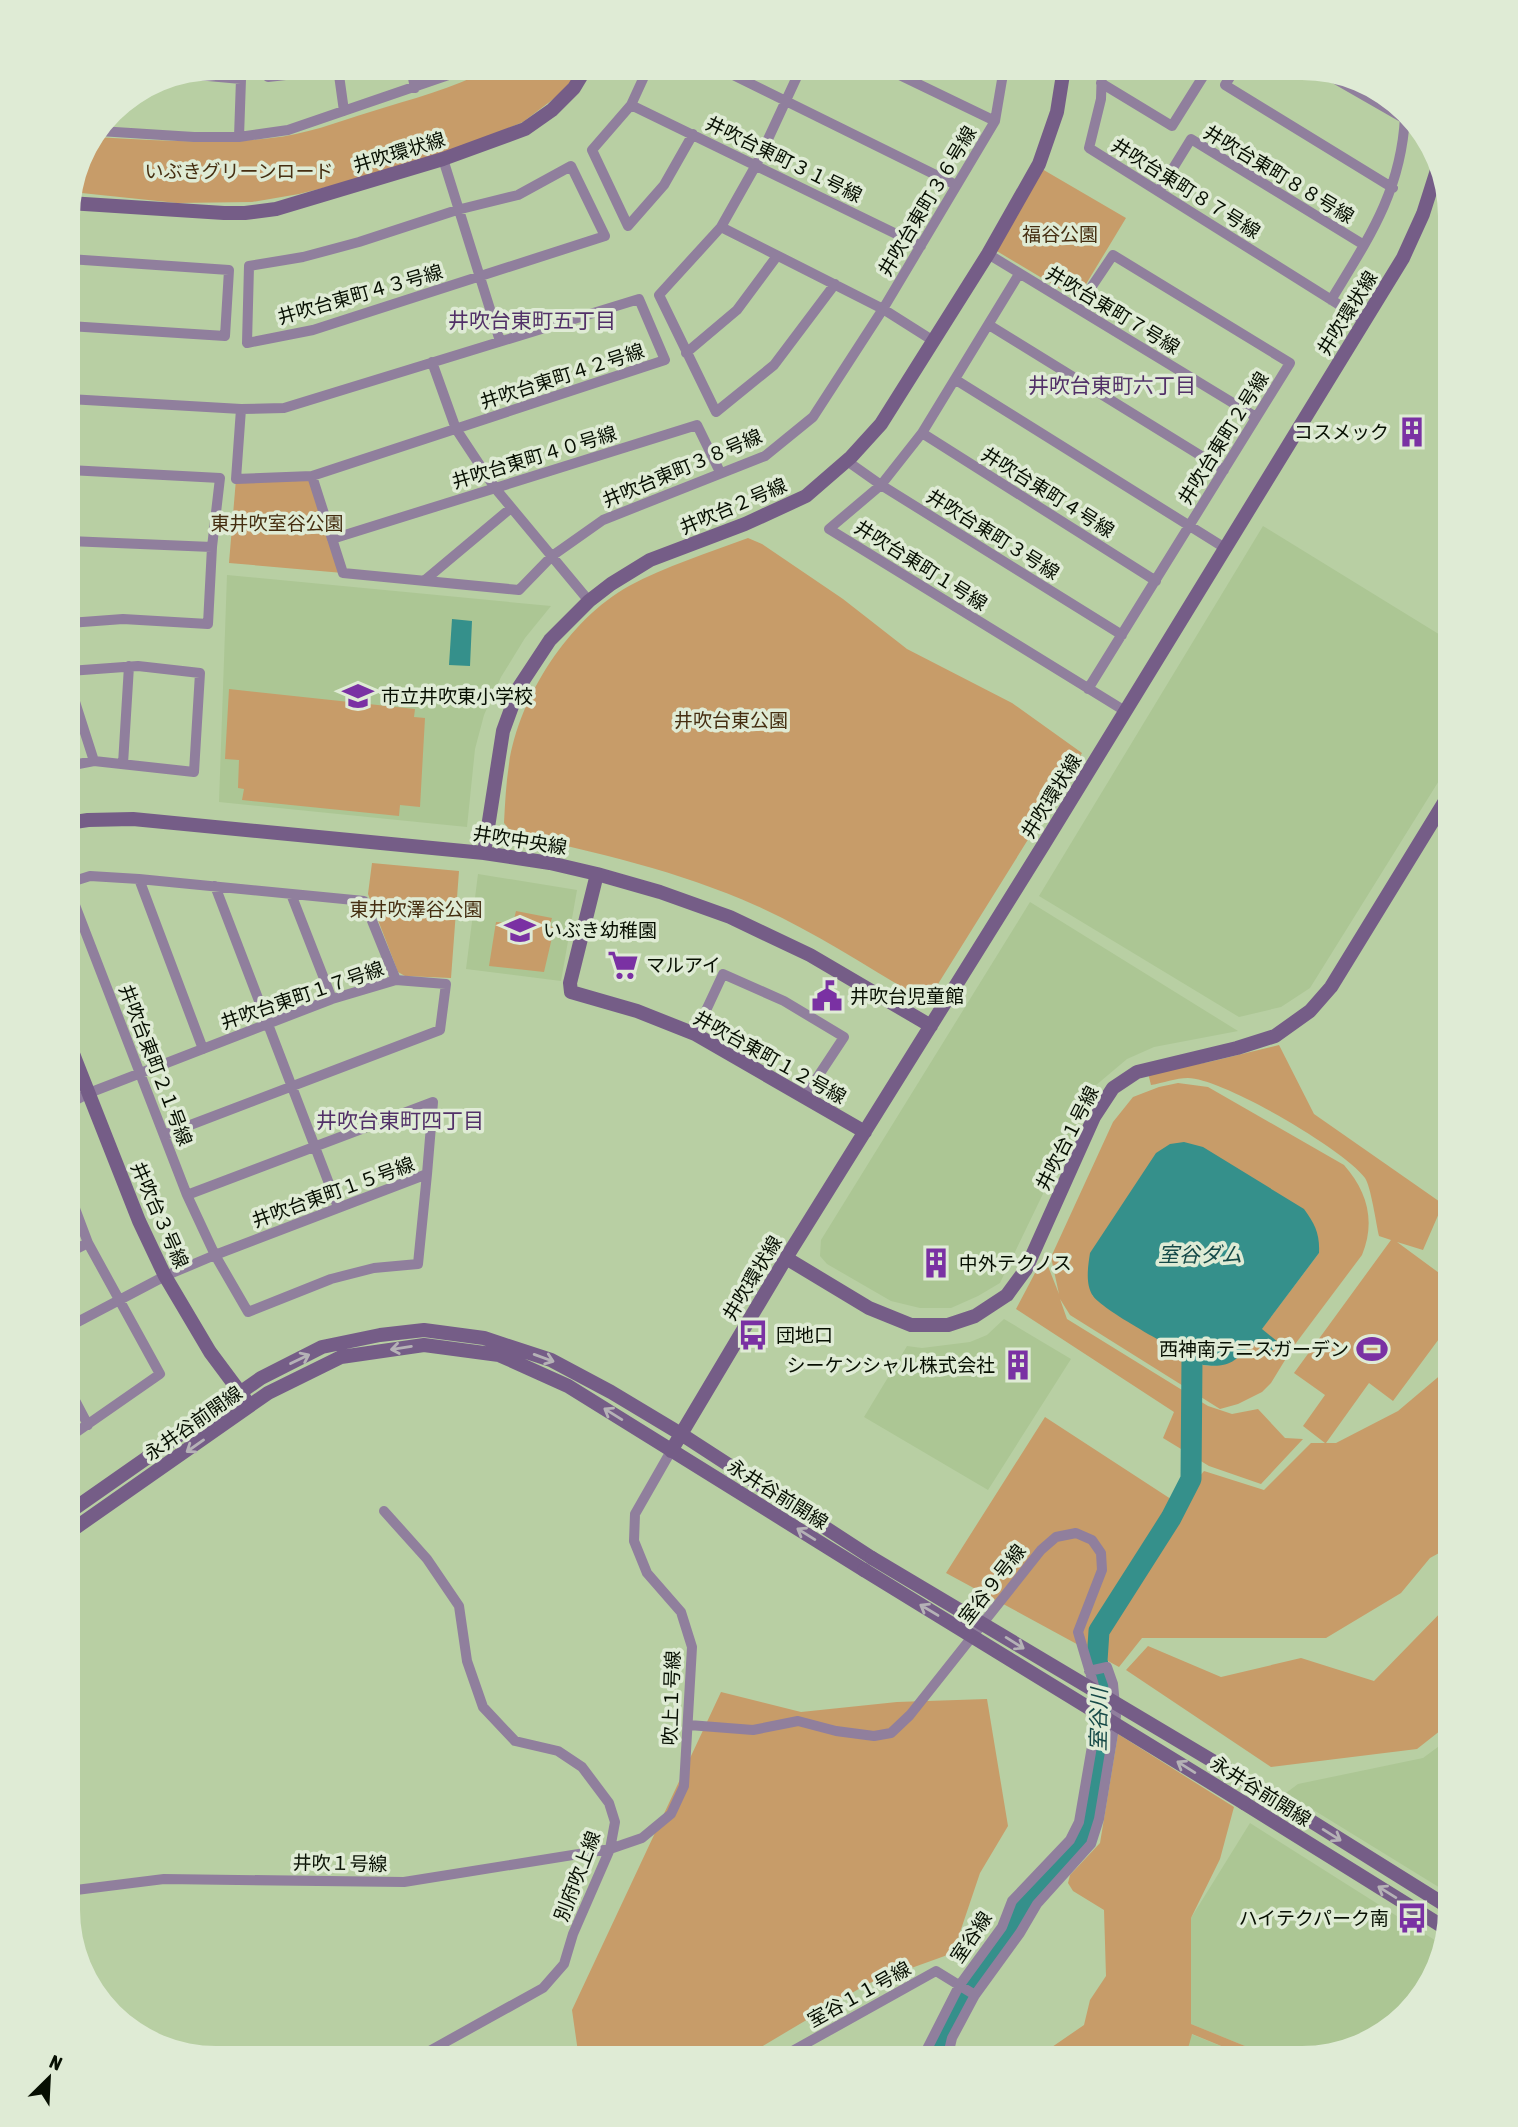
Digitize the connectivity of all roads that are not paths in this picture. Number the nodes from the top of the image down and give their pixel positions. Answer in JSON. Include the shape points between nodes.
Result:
{"nodes":[{"id":1,"x":241,"y":80,"type":"edge"},
{"id":2,"x":340,"y":80,"type":"edge"},
{"id":3,"x":413,"y":80,"type":"edge"},
{"id":4,"x":436,"y":80,"type":"edge"},
{"id":5,"x":579,"y":80,"type":"edge"},
{"id":6,"x":642,"y":80,"type":"edge"},
{"id":7,"x":744,"y":80,"type":"edge"},
{"id":8,"x":795,"y":81,"type":"edge"},
{"id":9,"x":912,"y":81,"type":"edge"},
{"id":10,"x":1002,"y":81,"type":"edge"},
{"id":11,"x":1062,"y":81,"type":"edge"},
{"id":12,"x":1200,"y":81,"type":"edge"},
{"id":13,"x":1228,"y":81,"type":"edge"},
{"id":14,"x":1101,"y":83,"type":"joint"},
{"id":15,"x":415,"y":88,"type":"junction"},
{"id":16,"x":785,"y":101,"type":"junction"},
{"id":17,"x":631,"y":105,"type":"junction"},
{"id":18,"x":344,"y":111,"type":"junction"},
{"id":19,"x":995,"y":121,"type":"junction"},
{"id":20,"x":1404,"y":128,"type":"edge"},
{"id":21,"x":111,"y":132,"type":"edge"},
{"id":22,"x":692,"y":134,"type":"junction"},
{"id":23,"x":239,"y":137,"type":"junction"},
{"id":24,"x":443,"y":159,"type":"junction"},
{"id":25,"x":756,"y":165,"type":"junction"},
{"id":26,"x":1433,"y":182,"type":"edge"},
{"id":27,"x":956,"y":185,"type":"junction"},
{"id":28,"x":1393,"y":188,"type":"junction"},
{"id":29,"x":1159,"y":191,"type":"junction"},
{"id":30,"x":81,"y":204,"type":"edge"},
{"id":31,"x":457,"y":210,"type":"junction"},
{"id":32,"x":721,"y":227,"type":"junction"},
{"id":33,"x":1364,"y":245,"type":"junction"},
{"id":34,"x":921,"y":246,"type":"junction"},
{"id":35,"x":988,"y":254,"type":"junction"},
{"id":36,"x":777,"y":256,"type":"junction"},
{"id":37,"x":81,"y":260,"type":"edge"},
{"id":38,"x":1019,"y":274,"type":"junction"},
{"id":39,"x":480,"y":276,"type":"junction"},
{"id":40,"x":835,"y":284,"type":"junction"},
{"id":41,"x":1331,"y":300,"type":"junction"},
{"id":42,"x":1078,"y":307,"type":"junction"},
{"id":43,"x":883,"y":309,"type":"junction"},
{"id":44,"x":1365,"y":321,"type":"junction"},
{"id":45,"x":989,"y":325,"type":"junction"},
{"id":46,"x":81,"y":327,"type":"edge"},
{"id":47,"x":932,"y":340,"type":"junction"},
{"id":48,"x":500,"y":341,"type":"junction"},
{"id":49,"x":686,"y":354,"type":"junction"},
{"id":50,"x":432,"y":362,"type":"junction"},
{"id":51,"x":956,"y":380,"type":"junction"},
{"id":52,"x":81,"y":400,"type":"edge"},
{"id":53,"x":242,"y":410,"type":"junction"},
{"id":54,"x":1256,"y":417,"type":"junction"},
{"id":55,"x":456,"y":429,"type":"junction"},
{"id":56,"x":922,"y":433,"type":"junction"},
{"id":57,"x":847,"y":461,"type":"junction"},
{"id":58,"x":1224,"y":470,"type":"junction"},
{"id":59,"x":81,"y":471,"type":"edge"},
{"id":60,"x":720,"y":472,"type":"junction"},
{"id":61,"x":312,"y":476,"type":"junction"},
{"id":62,"x":881,"y":485,"type":"junction"},
{"id":63,"x":495,"y":488,"type":"junction"},
{"id":64,"x":511,"y":508,"type":"junction"},
{"id":65,"x":1189,"y":527,"type":"junction"},
{"id":66,"x":332,"y":539,"type":"junction"},
{"id":67,"x":81,"y":541,"type":"edge"},
{"id":68,"x":212,"y":547,"type":"junction"},
{"id":69,"x":1225,"y":548,"type":"junction"},
{"id":70,"x":552,"y":556,"type":"junction"},
{"id":71,"x":425,"y":580,"type":"junction"},
{"id":72,"x":1156,"y":581,"type":"junction"},
{"id":73,"x":589,"y":601,"type":"junction"},
{"id":74,"x":81,"y":622,"type":"edge"},
{"id":75,"x":1122,"y":635,"type":"junction"},
{"id":76,"x":129,"y":666,"type":"junction"},
{"id":77,"x":81,"y":670,"type":"edge"},
{"id":78,"x":1088,"y":689,"type":"junction"},
{"id":79,"x":1125,"y":711,"type":"junction"},
{"id":80,"x":81,"y":721,"type":"edge"},
{"id":81,"x":94,"y":761,"type":"junction"},
{"id":82,"x":81,"y":764,"type":"edge"},
{"id":83,"x":123,"y":764,"type":"junction"},
{"id":84,"x":1438,"y":813,"type":"edge"},
{"id":85,"x":81,"y":821,"type":"edge"},
{"id":86,"x":484,"y":853,"type":"junction"},
{"id":87,"x":597,"y":874,"type":"junction"},
{"id":88,"x":139,"y":879,"type":"junction"},
{"id":89,"x":81,"y":880,"type":"edge"},
{"id":90,"x":215,"y":886,"type":"junction"},
{"id":91,"x":291,"y":894,"type":"junction"},
{"id":92,"x":81,"y":918,"type":"edge"},
{"id":93,"x":396,"y":980,"type":"junction"},
{"id":94,"x":332,"y":999,"type":"junction"},
{"id":95,"x":267,"y":1024,"type":"junction"},
{"id":96,"x":931,"y":1026,"type":"junction"},
{"id":97,"x":695,"y":1034,"type":"junction"},
{"id":98,"x":203,"y":1049,"type":"junction"},
{"id":99,"x":80,"y":1072,"type":"edge"},
{"id":100,"x":140,"y":1073,"type":"junction"},
{"id":101,"x":292,"y":1086,"type":"junction"},
{"id":102,"x":89,"y":1093,"type":"junction"},
{"id":103,"x":805,"y":1096,"type":"junction"},
{"id":104,"x":80,"y":1097,"type":"edge"},
{"id":105,"x":865,"y":1132,"type":"junction"},
{"id":106,"x":164,"y":1135,"type":"junction"},
{"id":107,"x":314,"y":1147,"type":"junction"},
{"id":108,"x":427,"y":1174,"type":"junction"},
{"id":109,"x":187,"y":1195,"type":"junction"},
{"id":110,"x":338,"y":1207,"type":"junction"},
{"id":111,"x":80,"y":1223,"type":"edge"},
{"id":112,"x":88,"y":1243,"type":"junction"},
{"id":113,"x":80,"y":1247,"type":"edge"},
{"id":114,"x":215,"y":1255,"type":"junction"},
{"id":115,"x":786,"y":1258,"type":"junction"},
{"id":116,"x":165,"y":1276,"type":"junction"},
{"id":117,"x":118,"y":1302,"type":"junction"},
{"id":118,"x":80,"y":1321,"type":"edge"},
{"id":119,"x":240,"y":1392,"type":"junction"},
{"id":120,"x":251,"y":1406,"type":"junction"},
{"id":121,"x":80,"y":1410,"type":"edge"},
{"id":122,"x":88,"y":1425,"type":"junction"},
{"id":123,"x":80,"y":1430,"type":"edge"},
{"id":124,"x":681,"y":1434,"type":"junction"},
{"id":125,"x":671,"y":1451,"type":"junction"},
{"id":126,"x":80,"y":1504,"type":"edge"},
{"id":127,"x":384,"y":1511,"type":"dead end"},
{"id":128,"x":80,"y":1525,"type":"edge"},
{"id":129,"x":868,"y":1564,"type":"junction"},
{"id":130,"x":1089,"y":1671,"type":"junction"},
{"id":131,"x":688,"y":1725,"type":"junction"},
{"id":132,"x":1070,"y":1840,"type":"joint"},
{"id":133,"x":610,"y":1849,"type":"junction"},
{"id":134,"x":80,"y":1889,"type":"edge"},
{"id":135,"x":1438,"y":1901,"type":"edge"},
{"id":136,"x":1437,"y":1923,"type":"edge"},
{"id":137,"x":959,"y":1986,"type":"junction"},
{"id":138,"x":975,"y":1995,"type":"junction"},
{"id":139,"x":438,"y":2046,"type":"edge"},
{"id":140,"x":801,"y":2046,"type":"edge"},
{"id":141,"x":929,"y":2046,"type":"edge"},
{"id":142,"x":950,"y":2046,"type":"edge"}],
"edges":[{"from":1,"to":23,"type":"street"},
{"from":2,"to":18,"type":"street"},
{"from":3,"to":15,"type":"street"},
{"from":4,"to":15,"type":"street"},
{"from":5,"to":24,"type":"street","name":"井吹環状線","via":[[552,110],[525,129]]},
{"from":6,"to":17,"type":"street"},
{"from":7,"to":16,"type":"street"},
{"from":8,"to":16,"type":"street"},
{"from":9,"to":19,"type":"street"},
{"from":10,"to":19,"type":"street","name":"井吹台東町３６号線"},
{"from":11,"to":35,"type":"street","name":"井吹台２号線","via":[[1057,112],[1039,163]]},
{"from":12,"to":14,"type":"street","via":[[1172,126]]},
{"from":13,"to":28,"type":"street","via":[[1225,85]]},
{"from":14,"to":29,"type":"street","name":"井吹台東町８７号線","via":[[1090,148]]},
{"from":15,"to":18,"type":"street"},
{"from":16,"to":25,"type":"street"},
{"from":16,"to":27,"type":"street"},
{"from":17,"to":22,"type":"street","name":"井吹台東町３１号線"},
{"from":17,"to":22,"type":"street","via":[[592,150],[628,226],[664,185]]},
{"from":18,"to":23,"type":"street","via":[[288,130]]},
{"from":19,"to":27,"type":"street","name":"井吹台東町３６号線"},
{"from":20,"to":28,"type":"street"},
{"from":21,"to":23,"type":"street"},
{"from":22,"to":25,"type":"street","name":"井吹台東町３１号線"},
{"from":24,"to":30,"type":"street","name":"井吹環状線","via":[[275,209],[245,213]]},
{"from":24,"to":31,"type":"street"},
{"from":25,"to":32,"type":"street"},
{"from":25,"to":34,"type":"street","name":"井吹台東町３１号線"},
{"from":26,"to":44,"type":"street","name":"井吹環状線","via":[[1403,258]]},
{"from":27,"to":34,"type":"street","name":"井吹台東町３６号線"},
{"from":28,"to":33,"type":"street"},
{"from":29,"to":33,"type":"street","name":"井吹台東町８８号線","via":[[1191,139]]},
{"from":29,"to":41,"type":"street","name":"井吹台東町８７号線"},
{"from":31,"to":39,"type":"street"},
{"from":31,"to":39,"type":"street","name":"井吹台東町４３号線","via":[[518,195],[571,166],[604,236]]},
{"from":31,"to":39,"type":"street","name":"井吹台東町４３号線","via":[[359,242],[248,266],[247,342],[313,330]]},
{"from":32,"to":36,"type":"street"},
{"from":32,"to":49,"type":"street","via":[[659,295]]},
{"from":33,"to":41,"type":"street"},
{"from":34,"to":43,"type":"street","name":"井吹台東町３６号線"},
{"from":35,"to":38,"type":"street","name":"井吹台東町７号線"},
{"from":35,"to":47,"type":"street","name":"井吹台２号線"},
{"from":36,"to":40,"type":"street"},
{"from":36,"to":49,"type":"street","via":[[737,310]]},
{"from":37,"to":46,"type":"street","via":[[229,270],[225,336]]},
{"from":38,"to":42,"type":"street","name":"井吹台東町７号線"},
{"from":38,"to":45,"type":"street","name":"井吹台東町１号線"},
{"from":39,"to":48,"type":"street"},
{"from":40,"to":43,"type":"street"},
{"from":40,"to":49,"type":"street","via":[[774,365],[716,412]]},
{"from":41,"to":44,"type":"street","name":"井吹台東町８７号線"},
{"from":42,"to":54,"type":"street","name":"井吹台東町７号線"},
{"from":42,"to":54,"type":"street","name":"井吹台東町２号線","via":[[1113,255],[1290,363]]},
{"from":43,"to":47,"type":"street"},
{"from":43,"to":60,"type":"street","name":"井吹台東町３８号線","via":[[813,417],[765,456]]},
{"from":44,"to":69,"type":"street","name":"井吹環状線"},
{"from":45,"to":51,"type":"street","name":"井吹台東町１号線"},
{"from":45,"to":58,"type":"street"},
{"from":47,"to":57,"type":"street","name":"井吹台２号線","via":[[881,424]]},
{"from":48,"to":50,"type":"street","name":"井吹台東町４２号線"},
{"from":48,"to":55,"type":"street","name":"井吹台東町４２号線","via":[[639,299],[665,360]]},
{"from":50,"to":53,"type":"street","name":"井吹台東町４２号線","via":[[284,408]]},
{"from":50,"to":55,"type":"street"},
{"from":51,"to":56,"type":"street","name":"井吹台東町１号線"},
{"from":51,"to":65,"type":"street"},
{"from":52,"to":53,"type":"street","name":"井吹台東町４２号線"},
{"from":53,"to":61,"type":"street","name":"井吹台東町４２号線","via":[[236,479]]},
{"from":54,"to":58,"type":"street","name":"井吹台東町２号線"},
{"from":55,"to":61,"type":"street","name":"井吹台東町４２号線"},
{"from":55,"to":63,"type":"street"},
{"from":56,"to":62,"type":"street","name":"井吹台東町１号線"},
{"from":56,"to":72,"type":"street","name":"井吹台東町４号線"},
{"from":57,"to":62,"type":"street","name":"井吹台東町３号線"},
{"from":57,"to":73,"type":"street","name":"井吹台２号線","via":[[806,496],[650,560]]},
{"from":58,"to":65,"type":"street","name":"井吹台東町２号線"},
{"from":59,"to":68,"type":"street","via":[[220,478]]},
{"from":60,"to":63,"type":"street","name":"井吹台東町４０号線","via":[[696,425]]},
{"from":60,"to":70,"type":"street","name":"井吹台東町３８号線","via":[[603,520]]},
{"from":61,"to":66,"type":"street","name":"井吹台東町３８号線"},
{"from":62,"to":75,"type":"street","name":"井吹台東町３号線"},
{"from":62,"to":78,"type":"street","name":"井吹台東町１号線","via":[[829,529]]},
{"from":63,"to":64,"type":"street"},
{"from":63,"to":66,"type":"street","name":"井吹台東町４０号線"},
{"from":64,"to":70,"type":"street"},
{"from":64,"to":71,"type":"street"},
{"from":65,"to":69,"type":"street"},
{"from":65,"to":72,"type":"street","name":"井吹台東町２号線"},
{"from":66,"to":71,"type":"street","name":"井吹台東町３８号線","via":[[343,573]]},
{"from":67,"to":68,"type":"street"},
{"from":68,"to":74,"type":"street","via":[[208,624],[123,619]]},
{"from":69,"to":79,"type":"street","name":"井吹環状線"},
{"from":70,"to":71,"type":"street","name":"井吹台東町３８号線","via":[[519,590]]},
{"from":70,"to":73,"type":"street"},
{"from":72,"to":75,"type":"street","name":"井吹台東町２号線"},
{"from":73,"to":86,"type":"street","name":"井吹台２号線","via":[[550,640],[519,687],[502,731]]},
{"from":75,"to":78,"type":"street","name":"井吹台東町２号線"},
{"from":76,"to":77,"type":"street"},
{"from":76,"to":83,"type":"street"},
{"from":76,"to":83,"type":"street","via":[[200,673],[194,772]]},
{"from":78,"to":79,"type":"street","name":"井吹台東町１号線"},
{"from":79,"to":96,"type":"street","name":"井吹環状線"},
{"from":80,"to":81,"type":"street"},
{"from":81,"to":82,"type":"street"},
{"from":81,"to":83,"type":"street"},
{"from":84,"to":115,"type":"street","name":"井吹台１号線","via":[[1331,987],[1310,1010],[1275,1036],[1137,1072],[1113,1088],[1094,1117],[1026,1269],[1007,1295],[975,1316],[948,1325],[911,1325],[869,1308]]},
{"from":85,"to":86,"type":"street","name":"井吹中央線","via":[[133,819]]},
{"from":86,"to":87,"type":"street","name":"井吹中央線"},
{"from":87,"to":96,"type":"street","name":"井吹中央線","via":[[730,918],[810,956]]},
{"from":87,"to":97,"type":"street","name":"井吹台東町１２号線","via":[[571,992]]},
{"from":88,"to":89,"type":"street","name":"井吹台東町２１号線","via":[[90,876]]},
{"from":88,"to":90,"type":"street","name":"井吹台東町２１号線"},
{"from":88,"to":98,"type":"street"},
{"from":90,"to":91,"type":"street","name":"井吹台東町２１号線"},
{"from":90,"to":95,"type":"street"},
{"from":91,"to":93,"type":"street","name":"井吹台東町２１号線","via":[[364,901]]},
{"from":91,"to":94,"type":"street"},
{"from":92,"to":100,"type":"street","name":"井吹台東町２１号線"},
{"from":93,"to":94,"type":"street","name":"井吹台東町１７号線"},
{"from":93,"to":101,"type":"street","name":"井吹台東町１７号線","via":[[446,984],[440,1030]]},
{"from":94,"to":95,"type":"street","name":"井吹台東町１７号線"},
{"from":95,"to":98,"type":"street","name":"井吹台東町１７号線"},
{"from":95,"to":101,"type":"street"},
{"from":96,"to":105,"type":"street","name":"井吹環状線"},
{"from":97,"to":103,"type":"street","name":"井吹台東町１２号線"},
{"from":97,"to":103,"type":"street","via":[[723,974],[784,1002],[844,1037]]},
{"from":98,"to":100,"type":"street","name":"井吹台東町１７号線"},
{"from":99,"to":102,"type":"street","name":"井吹台３号線"},
{"from":100,"to":102,"type":"street","name":"井吹台東町１７号線"},
{"from":100,"to":106,"type":"street","name":"井吹台東町２１号線"},
{"from":101,"to":106,"type":"street","name":"井吹台東町１７号線"},
{"from":101,"to":107,"type":"street"},
{"from":102,"to":104,"type":"street","name":"井吹台東町１７号線"},
{"from":102,"to":116,"type":"street","name":"井吹台３号線"},
{"from":103,"to":105,"type":"street","name":"井吹台東町１２号線"},
{"from":105,"to":115,"type":"street","name":"井吹環状線"},
{"from":106,"to":109,"type":"street","name":"井吹台東町２１号線"},
{"from":107,"to":108,"type":"street","via":[[433,1102]]},
{"from":107,"to":109,"type":"street"},
{"from":107,"to":110,"type":"street"},
{"from":108,"to":110,"type":"street","name":"井吹台東町１５号線"},
{"from":108,"to":114,"type":"street","name":"井吹台東町１５号線","via":[[418,1264],[374,1268],[331,1279],[248,1312]]},
{"from":109,"to":114,"type":"street","name":"井吹台東町２１号線"},
{"from":110,"to":114,"type":"street","name":"井吹台東町１５号線"},
{"from":111,"to":112,"type":"street"},
{"from":112,"to":113,"type":"street"},
{"from":112,"to":117,"type":"street"},
{"from":114,"to":116,"type":"street","name":"井吹台東町１５号線"},
{"from":115,"to":124,"type":"street","name":"井吹環状線"},
{"from":116,"to":117,"type":"street","name":"井吹台東町１５号線"},
{"from":116,"to":119,"type":"street","name":"井吹台３号線"},
{"from":117,"to":118,"type":"street","name":"井吹台東町１５号線"},
{"from":117,"to":122,"type":"street","via":[[160,1374]]},
{"from":119,"to":120,"type":"street","name":"井吹台３号線"},
{"from":119,"to":124,"type":"street","name":"永井谷前開線","one_way":true,"via":[[322,1348],[424,1330],[485,1338],[551,1360]]},
{"from":119,"to":126,"type":"street","name":"永井谷前開線"},
{"from":125,"to":120,"type":"street","name":"永井谷前開線","one_way":true,"via":[[568,1386],[499,1355],[424,1345],[341,1357]]},
{"from":120,"to":128,"type":"street","name":"永井谷前開線","one_way":true},
{"from":121,"to":122,"type":"street"},
{"from":122,"to":123,"type":"street"},
{"from":124,"to":125,"type":"street","name":"井吹環状線"},
{"from":124,"to":129,"type":"street","name":"永井谷前開線"},
{"from":129,"to":125,"type":"street","name":"永井谷前開線","one_way":true},
{"from":125,"to":131,"type":"street","name":"吹上１号線","via":[[635,1514],[634,1541],[647,1573],[681,1612],[692,1647]]},
{"from":127,"to":133,"type":"street","name":"別府吹上線","via":[[427,1559],[459,1606],[467,1661],[483,1707],[515,1741],[558,1751],[582,1767],[609,1803],[615,1822]]},
{"from":129,"to":135,"type":"street","name":"永井谷前開線","one_way":true,"bridge":true,"via":[[1253,1786]]},
{"from":136,"to":129,"type":"street","name":"永井谷前開線","one_way":true,"bridge":true},
{"from":130,"to":131,"type":"street","name":"室谷９号線","via":[[1078,1632],[1102,1570],[1101,1553],[1091,1540],[1076,1533],[1056,1537],[1041,1550],[891,1733],[874,1736],[798,1721],[753,1730]]},
{"from":130,"to":132,"type":"street","name":"室谷９号線","via":[[1098,1699],[1095,1729],[1079,1822]]},
{"from":130,"to":138,"type":"street","via":[[1107,1667],[1116,1716],[1091,1844],[1037,1904]]},
{"from":131,"to":133,"type":"street","name":"吹上１号線","via":[[684,1786],[671,1814],[642,1838]]},
{"from":132,"to":137,"type":"street","name":"室谷線","via":[[1012,1902],[1002,1927]]},
{"from":133,"to":134,"type":"street","name":"井吹１号線","via":[[404,1882],[164,1879]]},
{"from":133,"to":139,"type":"street","name":"別府吹上線","via":[[564,1964],[543,1988]]},
{"from":137,"to":138,"type":"street","name":"室谷線"},
{"from":137,"to":140,"type":"street","name":"室谷１１号線","via":[[936,1971]]},
{"from":137,"to":141,"type":"street"},
{"from":138,"to":142,"type":"street"}]}
